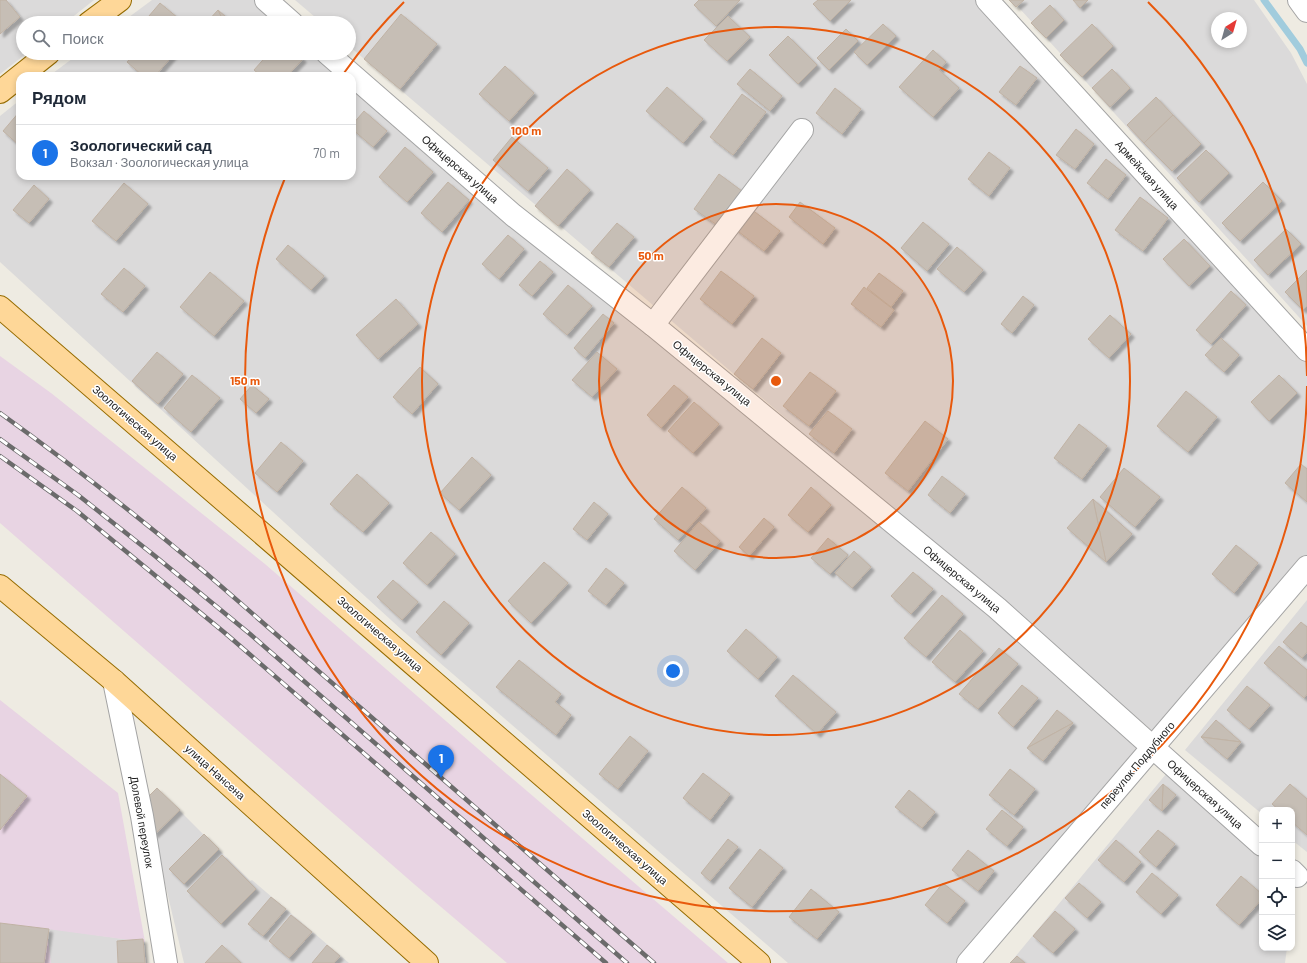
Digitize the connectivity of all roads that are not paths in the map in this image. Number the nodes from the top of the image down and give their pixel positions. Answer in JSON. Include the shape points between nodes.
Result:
{"nodes":[{"id":1,"x":120,"y":0,"type":"edge"},
{"id":2,"x":266,"y":0,"type":"edge"},
{"id":3,"x":987,"y":0,"type":"edge"},
{"id":4,"x":1299,"y":0,"type":"edge"},
{"id":5,"x":1307,"y":10,"type":"edge"},
{"id":6,"x":98,"y":16,"type":"edge"},
{"id":7,"x":284,"y":16,"type":"edge"},
{"id":8,"x":39,"y":60,"type":"edge"},
{"id":9,"x":335,"y":60,"type":"edge"},
{"id":10,"x":25,"y":72,"type":"edge"},
{"id":11,"x":349,"y":72,"type":"edge"},
{"id":12,"x":356,"y":78,"type":"edge"},
{"id":13,"x":16,"y":79,"type":"edge"},
{"id":14,"x":0,"y":92,"type":"edge"},
{"id":15,"x":802,"y":130,"type":"dead end"},
{"id":16,"x":0,"y":307,"type":"edge"},
{"id":17,"x":653,"y":325,"type":"junction"},
{"id":18,"x":1307,"y":350,"type":"edge"},
{"id":19,"x":1307,"y":567,"type":"edge"},
{"id":20,"x":0,"y":586,"type":"edge"},
{"id":21,"x":114,"y":681,"type":"junction"},
{"id":22,"x":1152,"y":747,"type":"junction"},
{"id":23,"x":1260,"y":843,"type":"edge"},
{"id":24,"x":166,"y":963,"type":"edge"},
{"id":25,"x":427,"y":963,"type":"edge"},
{"id":26,"x":759,"y":963,"type":"edge"},
{"id":27,"x":968,"y":963,"type":"edge"}],
"edges":[{"from":1,"to":6,"type":"main road"},
{"from":2,"to":7,"type":"street"},
{"from":3,"to":18,"type":"street","name":"Армейская улица"},
{"from":4,"to":5,"type":"street"},
{"from":8,"to":10,"type":"main road"},
{"from":9,"to":11,"type":"street","name":"Офицерская улица"},
{"from":12,"to":17,"type":"street","name":"Офицерская улица","via":[[513,215]]},
{"from":13,"to":14,"type":"main road"},
{"from":15,"to":17,"type":"street"},
{"from":16,"to":26,"type":"main road","name":"Зоологическая улица"},
{"from":17,"to":22,"type":"street","name":"Офицерская улица","via":[[997,608]]},
{"from":19,"to":22,"type":"street","name":"переулок Поддубного"},
{"from":20,"to":21,"type":"main road","name":"улица Нансена"},
{"from":21,"to":24,"type":"street","name":"Долевой переулок","via":[[142,816]]},
{"from":21,"to":25,"type":"main road","name":"улица Нансена"},
{"from":22,"to":23,"type":"street","name":"Офицерская улица"},
{"from":22,"to":27,"type":"street","name":"переулок Поддубного"}]}
